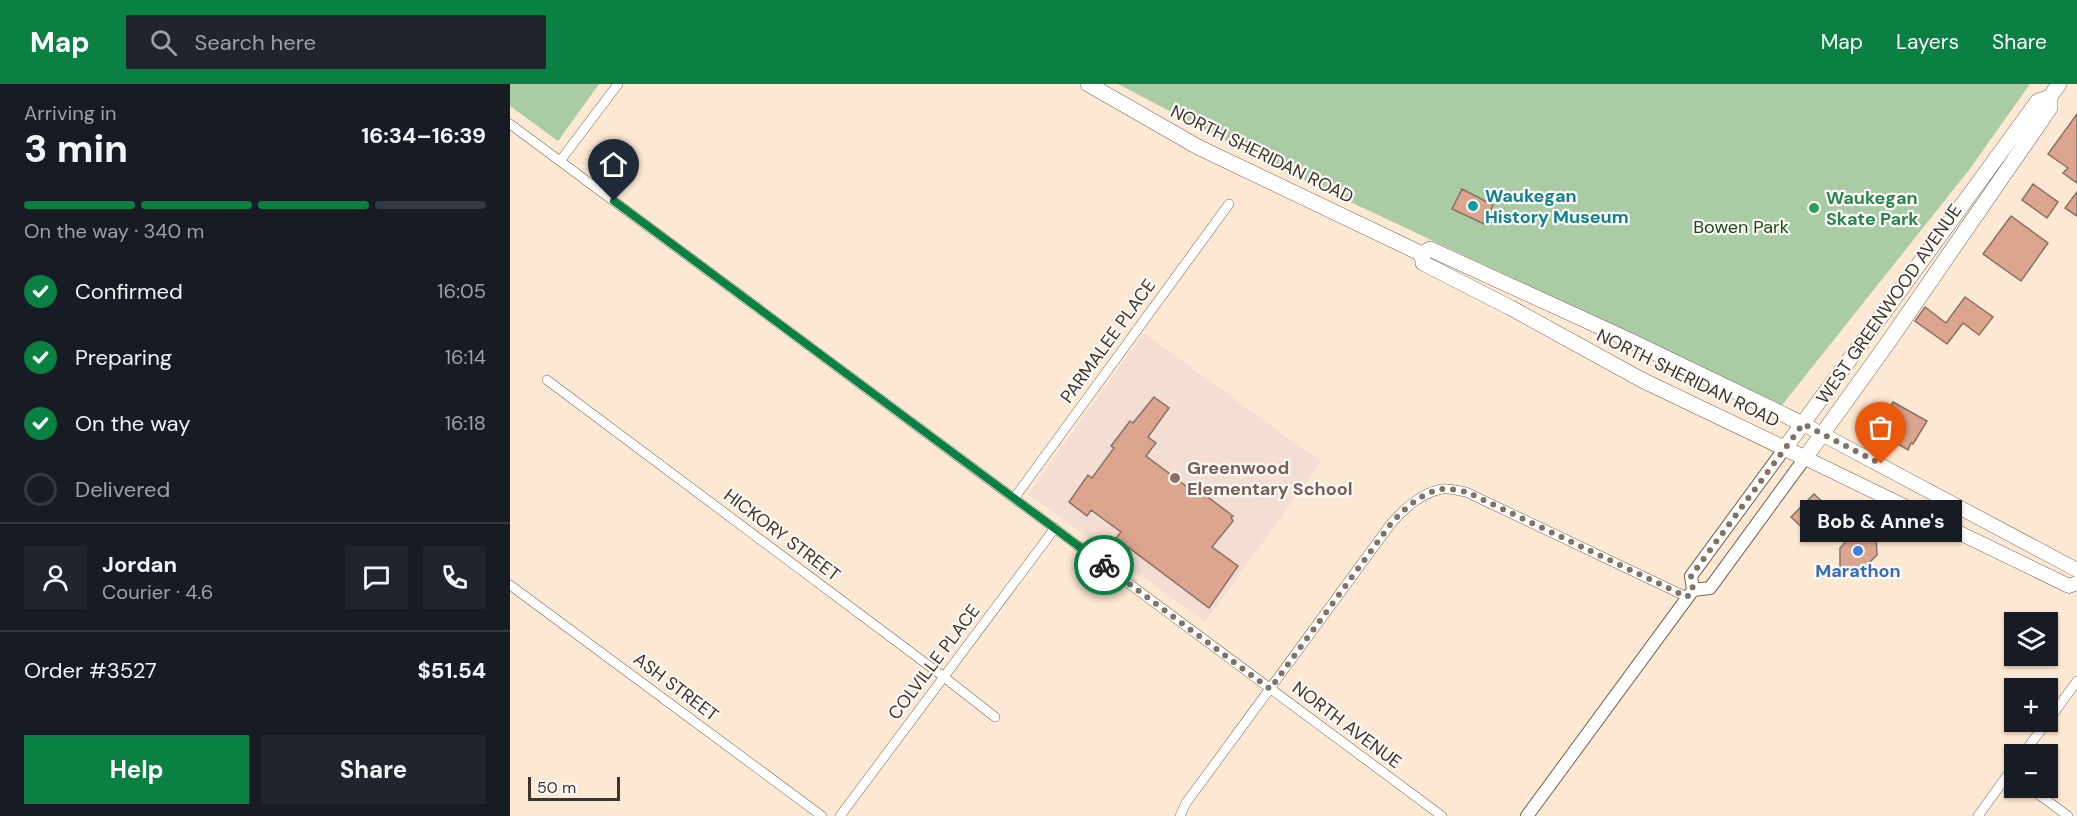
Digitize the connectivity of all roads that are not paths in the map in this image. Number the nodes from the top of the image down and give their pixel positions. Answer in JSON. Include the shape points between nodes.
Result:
{"nodes":[{"id":1,"x":618,"y":84,"type":"edge"},
{"id":2,"x":1088,"y":84,"type":"edge"},
{"id":3,"x":2060,"y":84,"type":"edge"},
{"id":4,"x":2050,"y":97,"type":"junction"},
{"id":5,"x":510,"y":124,"type":"edge"},
{"id":6,"x":560,"y":162,"type":"junction"},
{"id":7,"x":1229,"y":204,"type":"dead end"},
{"id":8,"x":1422,"y":254,"type":"junction"},
{"id":9,"x":547,"y":380,"type":"dead end"},
{"id":10,"x":1803,"y":424,"type":"junction"},
{"id":11,"x":1822,"y":434,"type":"junction"},
{"id":12,"x":1785,"y":448,"type":"junction"},
{"id":13,"x":1805,"y":458,"type":"junction"},
{"id":14,"x":1014,"y":497,"type":"junction"},
{"id":15,"x":1055,"y":528,"type":"junction"},
{"id":16,"x":2077,"y":570,"type":"edge"},
{"id":17,"x":2077,"y":583,"type":"edge"},
{"id":18,"x":510,"y":585,"type":"edge"},
{"id":19,"x":1690,"y":593,"type":"junction"},
{"id":20,"x":944,"y":677,"type":"junction"},
{"id":21,"x":2077,"y":681,"type":"edge"},
{"id":22,"x":1270,"y":689,"type":"junction"},
{"id":23,"x":2058,"y":706,"type":"edge"},
{"id":24,"x":995,"y":717,"type":"dead end"},
{"id":25,"x":2004,"y":783,"type":"edge"},
{"id":26,"x":2044,"y":798,"type":"edge"},
{"id":27,"x":822,"y":816,"type":"edge"},
{"id":28,"x":840,"y":816,"type":"edge"},
{"id":29,"x":1180,"y":816,"type":"edge"},
{"id":30,"x":1442,"y":816,"type":"edge"},
{"id":31,"x":1527,"y":816,"type":"edge"},
{"id":32,"x":1978,"y":816,"type":"edge"},
{"id":33,"x":2068,"y":816,"type":"edge"}],
"edges":[{"from":1,"to":6,"type":"street"},
{"from":2,"to":8,"type":"main road","name":"NORTH SHERIDAN ROAD","via":[[1198,147]]},
{"from":3,"to":4,"type":"main road","name":"WEST GREENWOOD AVENUE"},
{"from":4,"to":10,"type":"main road","via":[[2038,101]]},
{"from":4,"to":11,"type":"main road","name":"WEST GREENWOOD AVENUE","via":[[2050,108]]},
{"from":5,"to":6,"type":"street","name":"NORTH AVENUE"},
{"from":6,"to":14,"type":"street","name":"NORTH AVENUE"},
{"from":7,"to":14,"type":"street","name":"PARMALEE PLACE"},
{"from":8,"to":10,"type":"main road","name":"NORTH SHERIDAN ROAD","via":[[1430,249]]},
{"from":8,"to":12,"type":"main road","name":"NORTH SHERIDAN ROAD","via":[[1424,263],[1640,378]]},
{"from":9,"to":20,"type":"street","name":"HICKORY STREET"},
{"from":10,"to":11,"type":"main road","name":"NORTH SHERIDAN ROAD"},
{"from":10,"to":12,"type":"main road"},
{"from":11,"to":13,"type":"main road","name":"WEST GREENWOOD AVENUE"},
{"from":11,"to":16,"type":"main road","name":"NORTH SHERIDAN ROAD"},
{"from":12,"to":13,"type":"main road","name":"NORTH SHERIDAN ROAD"},
{"from":12,"to":19,"type":"street","name":"WEST GREENWOOD AVENUE","via":[[1691,576]]},
{"from":13,"to":17,"type":"main road","name":"NORTH SHERIDAN ROAD","via":[[2069,586]]},
{"from":13,"to":19,"type":"street","name":"WEST GREENWOOD AVENUE","via":[[1710,588]]},
{"from":14,"to":15,"type":"street","name":"NORTH AVENUE"},
{"from":15,"to":20,"type":"street","name":"COLVILLE PLACE"},
{"from":15,"to":22,"type":"street","name":"NORTH AVENUE"},
{"from":18,"to":27,"type":"street","name":"ASH STREET"},
{"from":19,"to":22,"type":"street","via":[[1467,492],[1443,489],[1405,508],[1390,525]]},
{"from":19,"to":31,"type":"street","name":"WEST GREENWOOD AVENUE"},
{"from":20,"to":24,"type":"street","name":"HICKORY STREET"},
{"from":20,"to":28,"type":"street","name":"COLVILLE PLACE"},
{"from":21,"to":23,"type":"street"},
{"from":22,"to":29,"type":"street"},
{"from":22,"to":30,"type":"street","name":"NORTH AVENUE"},
{"from":25,"to":32,"type":"street"},
{"from":26,"to":33,"type":"street"}]}
